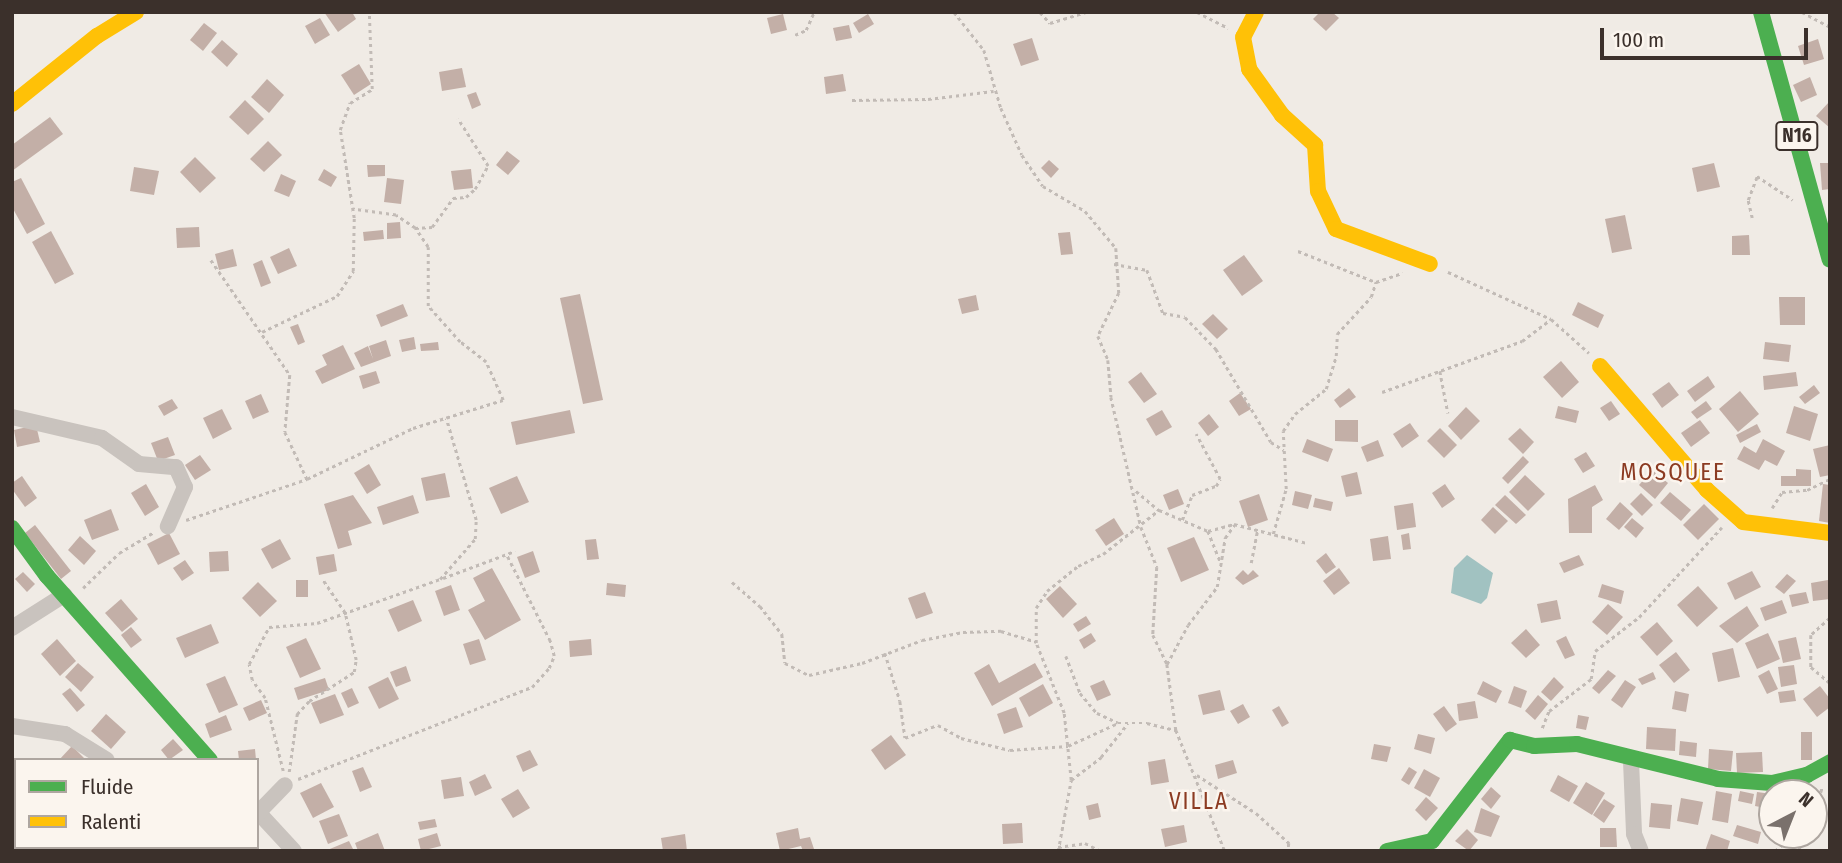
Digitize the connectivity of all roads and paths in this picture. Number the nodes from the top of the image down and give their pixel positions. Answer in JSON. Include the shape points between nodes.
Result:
{"nodes":[{"id":1,"x":136,"y":12,"type":"edge"},
{"id":2,"x":369,"y":12,"type":"edge"},
{"id":3,"x":814,"y":12,"type":"edge"},
{"id":4,"x":954,"y":12,"type":"edge"},
{"id":5,"x":1040,"y":12,"type":"edge"},
{"id":6,"x":1087,"y":12,"type":"edge"},
{"id":7,"x":1197,"y":12,"type":"edge"},
{"id":8,"x":1256,"y":12,"type":"edge"},
{"id":9,"x":1761,"y":12,"type":"edge"},
{"id":10,"x":1802,"y":12,"type":"edge"},
{"id":11,"x":1830,"y":27,"type":"edge"},
{"id":12,"x":795,"y":35,"type":"dead end"},
{"id":13,"x":1243,"y":37,"type":"junction"},
{"id":14,"x":996,"y":90,"type":"junction"},
{"id":15,"x":852,"y":100,"type":"dead end"},
{"id":16,"x":12,"y":104,"type":"edge"},
{"id":17,"x":458,"y":119,"type":"dead end"},
{"id":18,"x":1797,"y":203,"type":"dead end"},
{"id":19,"x":352,"y":209,"type":"junction"},
{"id":20,"x":1752,"y":218,"type":"dead end"},
{"id":21,"x":415,"y":228,"type":"junction"},
{"id":22,"x":1298,"y":251,"type":"dead end"},
{"id":23,"x":211,"y":260,"type":"dead end"},
{"id":24,"x":1830,"y":260,"type":"edge"},
{"id":25,"x":1114,"y":264,"type":"junction"},
{"id":26,"x":1430,"y":264,"type":"joint"},
{"id":27,"x":1403,"y":273,"type":"dead end"},
{"id":28,"x":1377,"y":282,"type":"junction"},
{"id":29,"x":1550,"y":319,"type":"junction"},
{"id":30,"x":262,"y":332,"type":"junction"},
{"id":31,"x":1600,"y":366,"type":"joint"},
{"id":32,"x":1440,"y":371,"type":"junction"},
{"id":33,"x":1382,"y":392,"type":"dead end"},
{"id":34,"x":1448,"y":413,"type":"dead end"},
{"id":35,"x":12,"y":417,"type":"edge"},
{"id":36,"x":446,"y":418,"type":"junction"},
{"id":37,"x":1196,"y":434,"type":"dead end"},
{"id":38,"x":1284,"y":450,"type":"junction"},
{"id":39,"x":307,"y":479,"type":"junction"},
{"id":40,"x":1830,"y":479,"type":"edge"},
{"id":41,"x":1134,"y":489,"type":"junction"},
{"id":42,"x":1159,"y":510,"type":"junction"},
{"id":43,"x":1733,"y":514,"type":"junction"},
{"id":44,"x":1182,"y":520,"type":"junction"},
{"id":45,"x":1234,"y":524,"type":"junction"},
{"id":46,"x":1768,"y":525,"type":"junction"},
{"id":47,"x":169,"y":526,"type":"junction"},
{"id":48,"x":1142,"y":527,"type":"junction"},
{"id":49,"x":12,"y":528,"type":"edge"},
{"id":50,"x":1208,"y":531,"type":"junction"},
{"id":51,"x":1257,"y":531,"type":"junction"},
{"id":52,"x":1830,"y":533,"type":"edge"},
{"id":53,"x":1273,"y":534,"type":"junction"},
{"id":54,"x":1307,"y":542,"type":"dead end"},
{"id":55,"x":515,"y":551,"type":"dead end"},
{"id":56,"x":506,"y":554,"type":"junction"},
{"id":57,"x":1221,"y":563,"type":"junction"},
{"id":58,"x":1251,"y":563,"type":"dead end"},
{"id":59,"x":440,"y":579,"type":"junction"},
{"id":60,"x":323,"y":580,"type":"dead end"},
{"id":61,"x":732,"y":582,"type":"dead end"},
{"id":62,"x":66,"y":598,"type":"junction"},
{"id":63,"x":345,"y":613,"type":"junction"},
{"id":64,"x":1830,"y":618,"type":"edge"},
{"id":65,"x":12,"y":628,"type":"edge"},
{"id":66,"x":1036,"y":643,"type":"junction"},
{"id":67,"x":885,"y":653,"type":"junction"},
{"id":68,"x":1066,"y":656,"type":"dead end"},
{"id":69,"x":1167,"y":664,"type":"junction"},
{"id":70,"x":1830,"y":683,"type":"edge"},
{"id":71,"x":1118,"y":723,"type":"junction"},
{"id":72,"x":1128,"y":723,"type":"junction"},
{"id":73,"x":12,"y":726,"type":"edge"},
{"id":74,"x":1176,"y":730,"type":"junction"},
{"id":75,"x":1068,"y":746,"type":"junction"},
{"id":76,"x":1534,"y":746,"type":"junction"},
{"id":77,"x":104,"y":758,"type":"edge"},
{"id":78,"x":208,"y":758,"type":"edge"},
{"id":79,"x":1631,"y":761,"type":"junction"},
{"id":80,"x":1830,"y":762,"type":"edge"},
{"id":81,"x":1197,"y":775,"type":"junction"},
{"id":82,"x":1071,"y":780,"type":"junction"},
{"id":83,"x":285,"y":785,"type":"junction"},
{"id":84,"x":259,"y":812,"type":"edge"},
{"id":85,"x":259,"y":814,"type":"edge"},
{"id":86,"x":290,"y":849,"type":"edge"},
{"id":87,"x":1058,"y":849,"type":"edge"},
{"id":88,"x":1101,"y":851,"type":"edge"},
{"id":89,"x":1225,"y":851,"type":"edge"},
{"id":90,"x":1288,"y":851,"type":"edge"},
{"id":91,"x":1387,"y":851,"type":"edge"},
{"id":92,"x":1642,"y":851,"type":"edge"}],
"edges":[{"from":1,"to":16,"type":"street","via":[[97,36]]},
{"from":2,"to":19,"type":"path","via":[[372,89],[350,103],[340,130]]},
{"from":3,"to":12,"type":"path","via":[[806,30]]},
{"from":4,"to":14,"type":"path","via":[[984,50]]},
{"from":5,"to":6,"type":"path","via":[[1050,23]]},
{"from":7,"to":13,"type":"path"},
{"from":8,"to":13,"type":"street"},
{"from":9,"to":24,"type":"street","number":"N16"},
{"from":10,"to":11,"type":"path"},
{"from":13,"to":26,"type":"street","via":[[1249,69],[1282,116],[1315,145],[1318,191],[1336,229]]},
{"from":14,"to":15,"type":"path","via":[[928,99]]},
{"from":14,"to":25,"type":"path","via":[[1022,155],[1044,186],[1085,211],[1116,248]]},
{"from":17,"to":21,"type":"path","via":[[488,166],[475,189],[466,197],[453,198],[432,227]]},
{"from":18,"to":20,"type":"path","via":[[1757,176],[1748,200]]},
{"from":19,"to":21,"type":"path","via":[[396,215]]},
{"from":19,"to":30,"type":"path","via":[[357,252],[353,271],[337,296]]},
{"from":21,"to":36,"type":"path","via":[[428,247],[428,306],[439,322],[486,362],[503,400]]},
{"from":22,"to":28,"type":"path"},
{"from":23,"to":30,"type":"path"},
{"from":25,"to":38,"type":"path","via":[[1147,270],[1163,313],[1185,317],[1216,349],[1271,442]]},
{"from":25,"to":41,"type":"path","via":[[1119,293],[1098,335],[1108,360],[1111,397]]},
{"from":26,"to":29,"type":"path"},
{"from":27,"to":28,"type":"path"},
{"from":28,"to":38,"type":"path","via":[[1371,297],[1337,334],[1326,388],[1283,430]]},
{"from":29,"to":31,"type":"path"},
{"from":29,"to":32,"type":"path","via":[[1521,341]]},
{"from":30,"to":39,"type":"path","via":[[290,375],[285,432]]},
{"from":31,"to":43,"type":"street"},
{"from":32,"to":33,"type":"path"},
{"from":32,"to":34,"type":"path"},
{"from":35,"to":47,"type":"street","via":[[102,438],[139,464],[176,467],[185,487]]},
{"from":36,"to":39,"type":"path","via":[[413,428]]},
{"from":36,"to":59,"type":"path","via":[[476,520],[475,539]]},
{"from":37,"to":44,"type":"path","via":[[1220,479],[1216,486],[1192,495]]},
{"from":38,"to":53,"type":"path","via":[[1286,489]]},
{"from":39,"to":47,"type":"path"},
{"from":40,"to":46,"type":"path","via":[[1807,490],[1782,492],[1773,502]]},
{"from":41,"to":42,"type":"path"},
{"from":41,"to":48,"type":"path"},
{"from":42,"to":44,"type":"path"},
{"from":42,"to":48,"type":"path"},
{"from":43,"to":46,"type":"street","via":[[1743,522]]},
{"from":43,"to":76,"type":"path","via":[[1639,617],[1595,651],[1591,679],[1549,711]]},
{"from":44,"to":50,"type":"path"},
{"from":45,"to":50,"type":"path"},
{"from":45,"to":51,"type":"path"},
{"from":45,"to":57,"type":"path","via":[[1225,538]]},
{"from":46,"to":52,"type":"street"},
{"from":47,"to":62,"type":"path","via":[[119,553]]},
{"from":48,"to":66,"type":"path","via":[[1047,591],[1036,608]]},
{"from":48,"to":69,"type":"path","via":[[1157,567],[1153,635]]},
{"from":49,"to":62,"type":"street"},
{"from":50,"to":57,"type":"path"},
{"from":51,"to":53,"type":"path"},
{"from":51,"to":58,"type":"path"},
{"from":53,"to":54,"type":"path"},
{"from":55,"to":56,"type":"path"},
{"from":56,"to":59,"type":"path"},
{"from":56,"to":83,"type":"path","via":[[554,656],[531,687],[408,732]]},
{"from":57,"to":69,"type":"path","via":[[1217,587],[1188,625]]},
{"from":59,"to":63,"type":"path"},
{"from":60,"to":63,"type":"path"},
{"from":61,"to":67,"type":"path","via":[[760,606],[782,634],[785,663],[808,675]]},
{"from":62,"to":65,"type":"street"},
{"from":62,"to":78,"type":"street"},
{"from":63,"to":83,"type":"path","via":[[356,660],[354,672],[297,714]]},
{"from":63,"to":83,"type":"path","via":[[317,622],[269,627],[248,664],[252,680],[265,698]]},
{"from":64,"to":70,"type":"path","via":[[1811,635],[1811,667]]},
{"from":66,"to":67,"type":"path","via":[[1001,631],[963,632]]},
{"from":66,"to":75,"type":"path","via":[[1064,713]]},
{"from":67,"to":75,"type":"path","via":[[901,701],[905,738],[939,725],[961,738],[1010,750]]},
{"from":68,"to":71,"type":"path","via":[[1080,692],[1097,713]]},
{"from":69,"to":74,"type":"path"},
{"from":71,"to":72,"type":"path"},
{"from":71,"to":75,"type":"path"},
{"from":72,"to":74,"type":"path"},
{"from":72,"to":82,"type":"path","via":[[1101,757]]},
{"from":73,"to":77,"type":"street","via":[[65,734]]},
{"from":74,"to":81,"type":"path"},
{"from":75,"to":82,"type":"path"},
{"from":76,"to":79,"type":"street","via":[[1577,744]]},
{"from":76,"to":91,"type":"street","via":[[1510,740],[1432,841]]},
{"from":79,"to":80,"type":"street","via":[[1718,779],[1772,783],[1807,775]]},
{"from":79,"to":92,"type":"street","via":[[1634,834]]},
{"from":81,"to":89,"type":"path"},
{"from":81,"to":90,"type":"path","via":[[1256,813],[1289,843]]},
{"from":82,"to":87,"type":"path"},
{"from":83,"to":84,"type":"street"},
{"from":85,"to":86,"type":"street"},
{"from":87,"to":88,"type":"path","via":[[1085,843]]}]}
